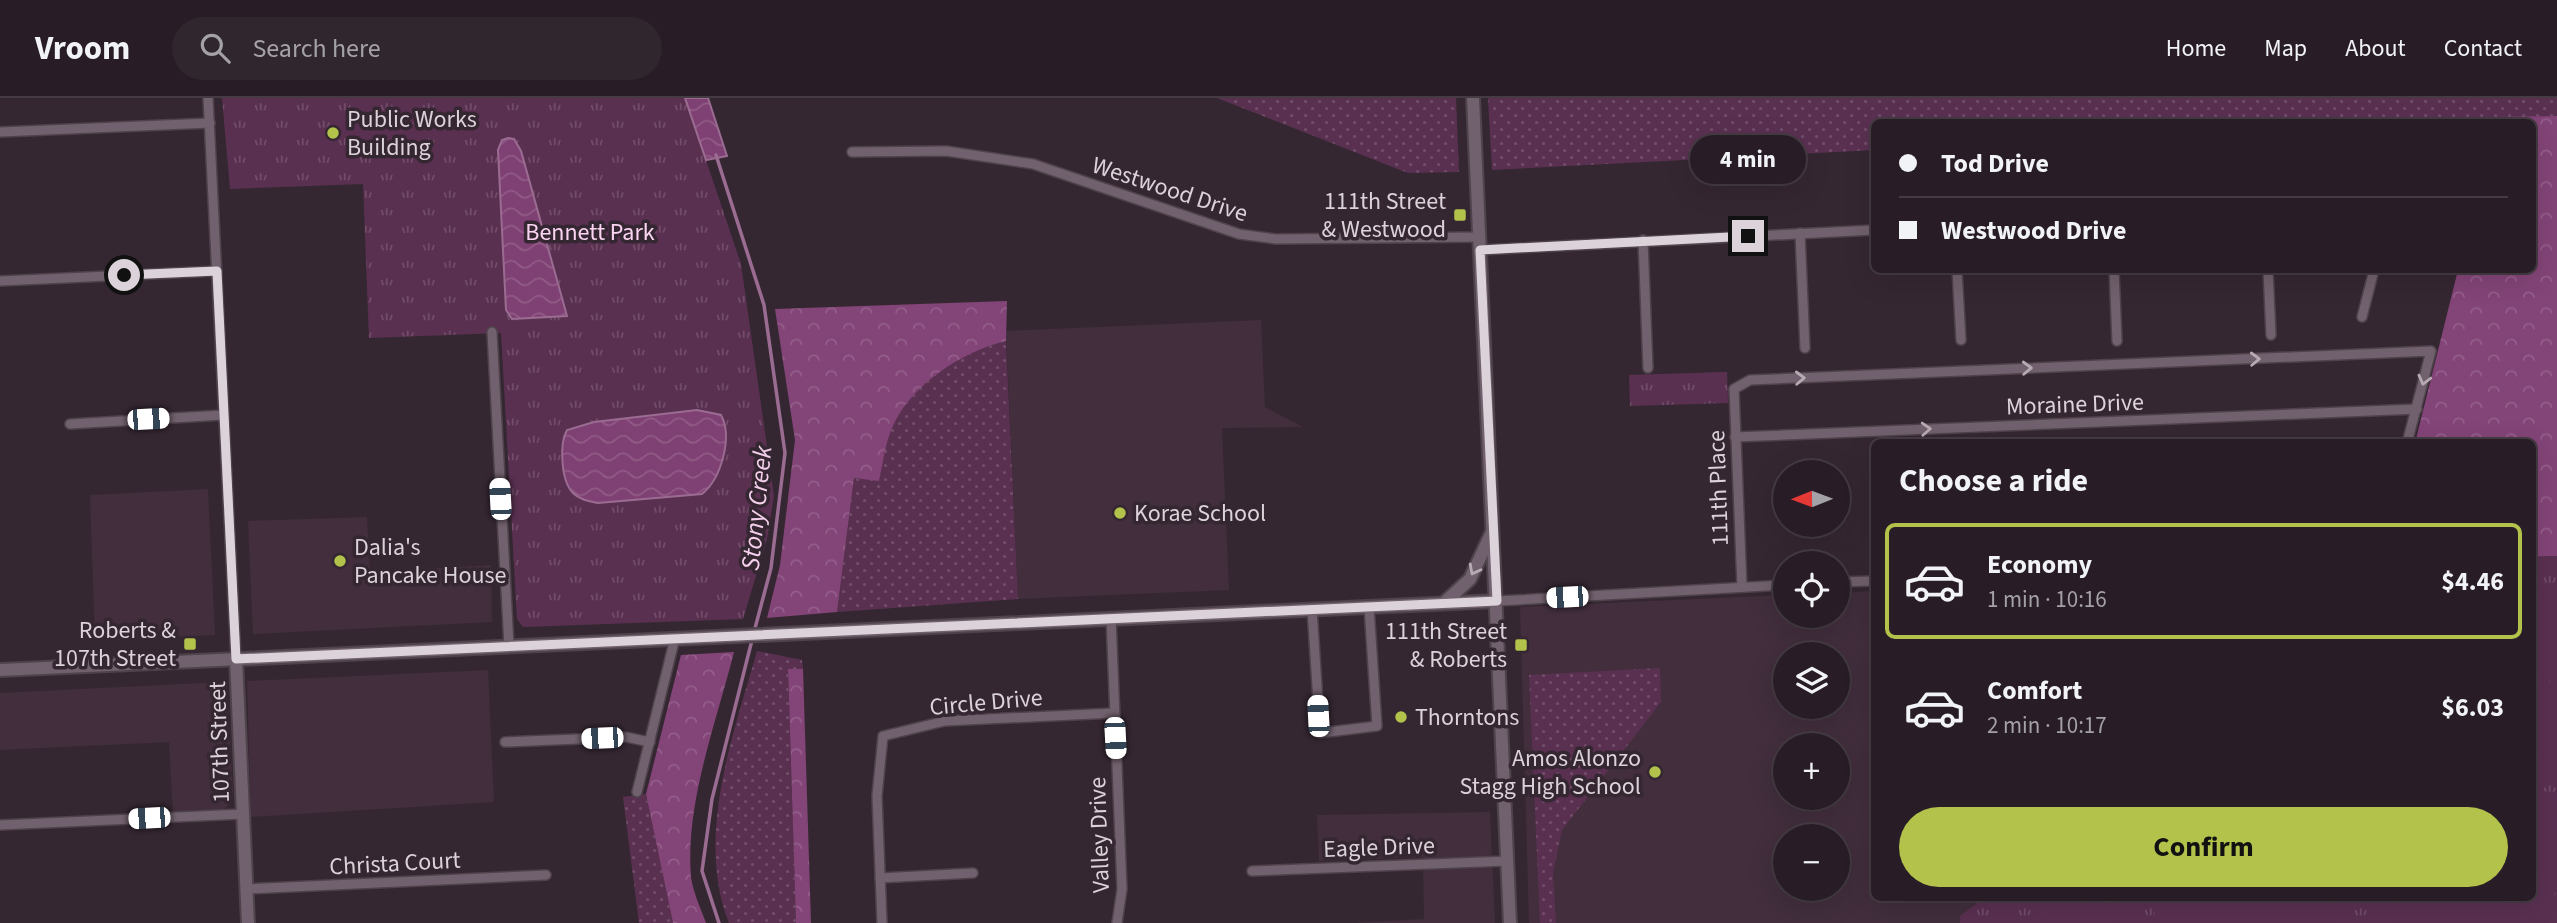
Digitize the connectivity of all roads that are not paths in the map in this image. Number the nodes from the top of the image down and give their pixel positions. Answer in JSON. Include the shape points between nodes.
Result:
{"nodes":[{"id":1,"x":208,"y":98,"type":"edge"},
{"id":2,"x":1473,"y":98,"type":"edge"},
{"id":3,"x":210,"y":123,"type":"junction"},
{"id":4,"x":0,"y":132,"type":"edge"},
{"id":5,"x":852,"y":152,"type":"dead end"},
{"id":6,"x":1871,"y":230,"type":"edge"},
{"id":7,"x":1800,"y":233,"type":"junction"},
{"id":8,"x":1643,"y":240,"type":"junction"},
{"id":9,"x":1480,"y":243,"type":"junction"},
{"id":10,"x":217,"y":271,"type":"junction"},
{"id":11,"x":1958,"y":273,"type":"edge"},
{"id":12,"x":2114,"y":273,"type":"edge"},
{"id":13,"x":2268,"y":273,"type":"edge"},
{"id":14,"x":2373,"y":273,"type":"edge"},
{"id":15,"x":0,"y":281,"type":"edge"},
{"id":16,"x":2362,"y":317,"type":"dead end"},
{"id":17,"x":492,"y":332,"type":"dead end"},
{"id":18,"x":2272,"y":335,"type":"dead end"},
{"id":19,"x":1961,"y":340,"type":"dead end"},
{"id":20,"x":2117,"y":341,"type":"dead end"},
{"id":21,"x":1805,"y":348,"type":"dead end"},
{"id":22,"x":1648,"y":368,"type":"dead end"},
{"id":23,"x":2417,"y":409,"type":"junction"},
{"id":24,"x":223,"y":415,"type":"junction"},
{"id":25,"x":70,"y":424,"type":"dead end"},
{"id":26,"x":1735,"y":438,"type":"junction"},
{"id":27,"x":2408,"y":439,"type":"edge"},
{"id":28,"x":1493,"y":529,"type":"junction"},
{"id":29,"x":1871,"y":581,"type":"edge"},
{"id":30,"x":1850,"y":582,"type":"edge"},
{"id":31,"x":1773,"y":586,"type":"edge"},
{"id":32,"x":1742,"y":587,"type":"junction"},
{"id":33,"x":1497,"y":601,"type":"junction"},
{"id":34,"x":1444,"y":603,"type":"junction"},
{"id":35,"x":1369,"y":607,"type":"junction"},
{"id":36,"x":1312,"y":609,"type":"junction"},
{"id":37,"x":1111,"y":618,"type":"junction"},
{"id":38,"x":675,"y":638,"type":"junction"},
{"id":39,"x":509,"y":646,"type":"junction"},
{"id":40,"x":236,"y":659,"type":"junction"},
{"id":41,"x":0,"y":670,"type":"edge"},
{"id":42,"x":1114,"y":713,"type":"junction"},
{"id":43,"x":505,"y":742,"type":"dead end"},
{"id":44,"x":650,"y":742,"type":"junction"},
{"id":45,"x":636,"y":792,"type":"dead end"},
{"id":46,"x":243,"y":814,"type":"junction"},
{"id":47,"x":0,"y":825,"type":"edge"},
{"id":48,"x":1508,"y":861,"type":"junction"},
{"id":49,"x":1252,"y":871,"type":"dead end"},
{"id":50,"x":973,"y":873,"type":"dead end"},
{"id":51,"x":546,"y":875,"type":"dead end"},
{"id":52,"x":880,"y":878,"type":"junction"},
{"id":53,"x":246,"y":889,"type":"junction"},
{"id":54,"x":247,"y":923,"type":"edge"},
{"id":55,"x":882,"y":923,"type":"edge"},
{"id":56,"x":1117,"y":923,"type":"edge"},
{"id":57,"x":1510,"y":923,"type":"edge"}],
"edges":[{"from":1,"to":3,"type":"street","name":"107th Street"},
{"from":2,"to":9,"type":"street"},
{"from":3,"to":4,"type":"street"},
{"from":3,"to":10,"type":"street","name":"107th Street"},
{"from":5,"to":9,"type":"street","name":"Westwood Drive","via":[[946,150],[1033,164],[1251,236]]},
{"from":6,"to":7,"type":"street","name":"Westwood Drive"},
{"from":7,"to":8,"type":"street","name":"Westwood Drive"},
{"from":7,"to":21,"type":"street"},
{"from":8,"to":9,"type":"street","name":"Westwood Drive"},
{"from":8,"to":22,"type":"street"},
{"from":9,"to":28,"type":"street"},
{"from":10,"to":15,"type":"street"},
{"from":10,"to":24,"type":"street","name":"107th Street"},
{"from":11,"to":19,"type":"street"},
{"from":12,"to":20,"type":"street"},
{"from":13,"to":18,"type":"street"},
{"from":14,"to":16,"type":"street"},
{"from":17,"to":39,"type":"street"},
{"from":26,"to":23,"type":"street","name":"Moraine Drive","one_way":true},
{"from":26,"to":23,"type":"street","name":"111th Place","one_way":true,"via":[[1734,388],[1750,380],[2431,351]]},
{"from":23,"to":27,"type":"street"},
{"from":24,"to":25,"type":"street"},
{"from":24,"to":40,"type":"street","name":"107th Street"},
{"from":26,"to":32,"type":"street","name":"111th Place"},
{"from":28,"to":33,"type":"street"},
{"from":28,"to":34,"type":"street","one_way":true,"via":[[1470,579]]},
{"from":29,"to":30,"type":"street"},
{"from":31,"to":32,"type":"street"},
{"from":32,"to":33,"type":"street"},
{"from":33,"to":34,"type":"street"},
{"from":33,"to":48,"type":"street"},
{"from":34,"to":35,"type":"street"},
{"from":35,"to":36,"type":"street"},
{"from":35,"to":36,"type":"street","via":[[1377,726],[1320,733]]},
{"from":36,"to":37,"type":"street"},
{"from":37,"to":38,"type":"street"},
{"from":37,"to":42,"type":"street","name":"Valley Drive"},
{"from":38,"to":39,"type":"street"},
{"from":38,"to":44,"type":"street"},
{"from":39,"to":40,"type":"street"},
{"from":40,"to":41,"type":"street"},
{"from":40,"to":46,"type":"street","name":"107th Street"},
{"from":42,"to":52,"type":"street","name":"Circle Drive","via":[[946,721],[883,736],[877,796]]},
{"from":42,"to":56,"type":"street","name":"Valley Drive","via":[[1122,889]]},
{"from":43,"to":44,"type":"street","via":[[626,737]]},
{"from":44,"to":45,"type":"street"},
{"from":46,"to":47,"type":"street"},
{"from":46,"to":53,"type":"street","name":"107th Street"},
{"from":48,"to":49,"type":"street","name":"Eagle Drive"},
{"from":48,"to":57,"type":"street"},
{"from":50,"to":52,"type":"street"},
{"from":51,"to":53,"type":"street","name":"Christa Court"},
{"from":52,"to":55,"type":"street","name":"Circle Drive"},
{"from":53,"to":54,"type":"street","name":"107th Street"}]}
